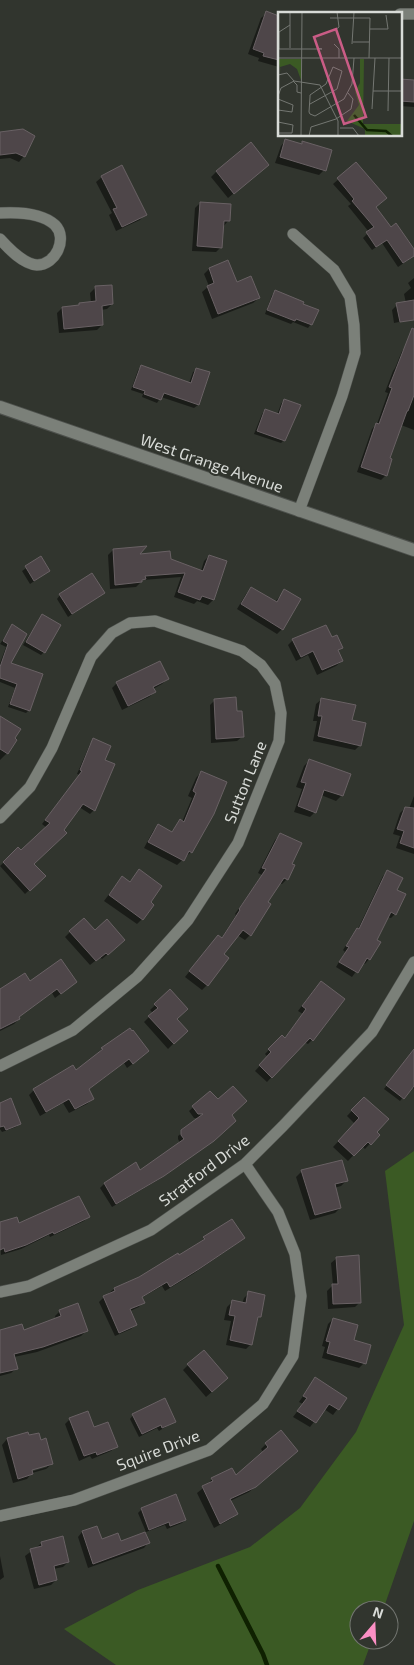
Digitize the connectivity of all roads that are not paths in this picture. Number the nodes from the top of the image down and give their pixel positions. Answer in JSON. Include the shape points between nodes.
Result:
{"nodes":[{"id":1,"x":0,"y":213,"type":"edge"},
{"id":2,"x":293,"y":234,"type":"dead end"},
{"id":3,"x":0,"y":239,"type":"edge"},
{"id":4,"x":0,"y":407,"type":"edge"},
{"id":5,"x":299,"y":510,"type":"junction"},
{"id":6,"x":414,"y":550,"type":"edge"},
{"id":7,"x":0,"y":818,"type":"edge"},
{"id":8,"x":414,"y":962,"type":"edge"},
{"id":9,"x":0,"y":1066,"type":"edge"},
{"id":10,"x":245,"y":1164,"type":"junction"},
{"id":11,"x":0,"y":1292,"type":"edge"},
{"id":12,"x":0,"y":1516,"type":"edge"}],
"edges":[{"from":1,"to":3,"type":"street","via":[[48,220],[60,232],[62,241],[54,256],[38,265],[27,262]]},
{"from":2,"to":5,"type":"street","via":[[334,270],[350,298],[355,353]]},
{"from":4,"to":5,"type":"street","name":"West Grange Avenue"},
{"from":5,"to":6,"type":"street","name":"West Grange Avenue"},
{"from":7,"to":9,"type":"street","name":"Sutton Lane","via":[[30,788],[52,748],[91,657],[112,633],[130,623],[155,621],[242,651],[261,666],[275,684],[281,713],[279,741],[238,843],[188,920],[137,977],[73,1030]]},
{"from":8,"to":10,"type":"street","name":"Stratford Drive","via":[[372,1032]]},
{"from":10,"to":11,"type":"street","name":"Stratford Drive","via":[[150,1230],[29,1286]]},
{"from":10,"to":12,"type":"street","name":"Squire Drive","via":[[278,1212],[295,1254],[301,1296],[293,1356],[263,1404],[210,1450],[74,1500]]}]}
